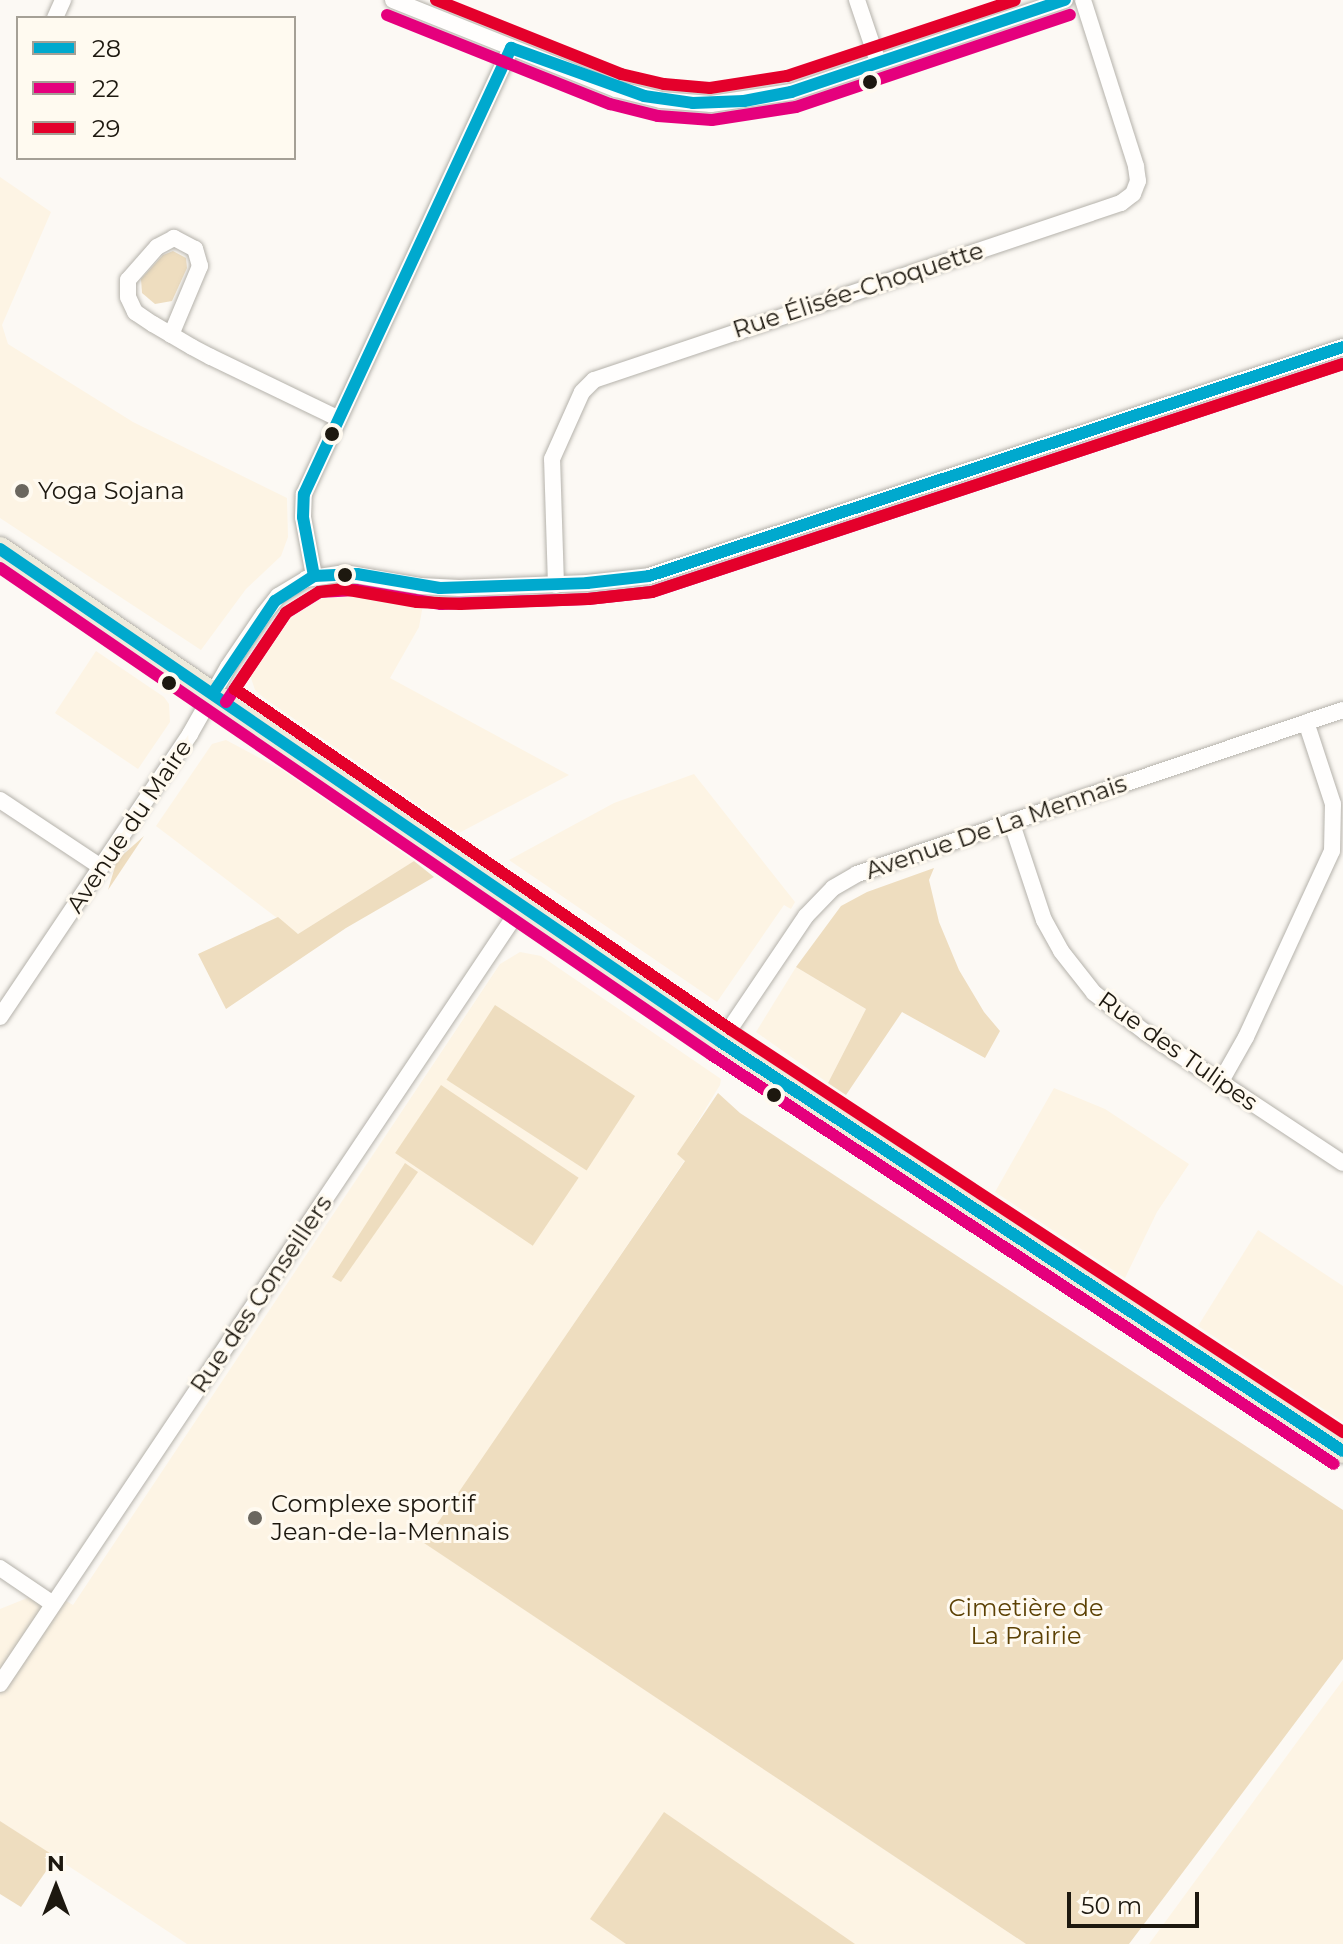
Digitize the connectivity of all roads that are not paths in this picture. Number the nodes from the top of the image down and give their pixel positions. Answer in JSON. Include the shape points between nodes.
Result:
{"nodes":[{"id":1,"x":393,"y":0,"type":"edge"},
{"id":2,"x":857,"y":0,"type":"edge"},
{"id":3,"x":1065,"y":0,"type":"edge"},
{"id":4,"x":1083,"y":0,"type":"edge"},
{"id":5,"x":511,"y":48,"type":"junction"},
{"id":6,"x":878,"y":62,"type":"junction"},
{"id":7,"x":171,"y":335,"type":"junction"},
{"id":8,"x":1343,"y":347,"type":"edge"},
{"id":9,"x":337,"y":418,"type":"junction"},
{"id":10,"x":0,"y":549,"type":"edge"},
{"id":11,"x":314,"y":576,"type":"junction"},
{"id":12,"x":556,"y":585,"type":"junction"},
{"id":13,"x":213,"y":693,"type":"junction"},
{"id":14,"x":1343,"y":710,"type":"edge"},
{"id":15,"x":1306,"y":722,"type":"junction"},
{"id":16,"x":0,"y":800,"type":"edge"},
{"id":17,"x":1011,"y":821,"type":"junction"},
{"id":18,"x":101,"y":867,"type":"junction"},
{"id":19,"x":522,"y":905,"type":"junction"},
{"id":20,"x":0,"y":1017,"type":"edge"},
{"id":21,"x":721,"y":1042,"type":"junction"},
{"id":22,"x":1220,"y":1083,"type":"junction"},
{"id":23,"x":1343,"y":1163,"type":"edge"},
{"id":24,"x":1343,"y":1451,"type":"edge"},
{"id":25,"x":0,"y":1568,"type":"edge"},
{"id":26,"x":53,"y":1604,"type":"junction"},
{"id":27,"x":0,"y":1684,"type":"edge"}],
"edges":[{"from":1,"to":5,"type":"street"},
{"from":2,"to":6,"type":"street"},
{"from":3,"to":6,"type":"street"},
{"from":4,"to":12,"type":"street","name":"Rue Élisée-Choquette","via":[[1136,166],[1133,194],[1121,203],[594,380],[582,392],[552,459]]},
{"from":5,"to":6,"type":"street","via":[[616,89],[693,103],[777,95]]},
{"from":5,"to":9,"type":"street"},
{"from":7,"to":7,"type":"street","via":[[200,266],[195,249],[174,238],[162,242],[135,270],[127,289],[135,312]]},
{"from":7,"to":9,"type":"street"},
{"from":8,"to":12,"type":"street","name":"Avenue du Maire","via":[[685,566],[631,579]]},
{"from":9,"to":11,"type":"street","via":[[302,504]]},
{"from":10,"to":13,"type":"main road"},
{"from":11,"to":12,"type":"street","name":"Avenue du Maire","via":[[344,573],[440,588]]},
{"from":11,"to":13,"type":"street","name":"Avenue du Maire","via":[[272,603]]},
{"from":13,"to":18,"type":"street","name":"Avenue du Maire"},
{"from":13,"to":19,"type":"main road"},
{"from":14,"to":15,"type":"street","name":"Avenue De La Mennais"},
{"from":15,"to":17,"type":"street","name":"Avenue De La Mennais"},
{"from":15,"to":22,"type":"street","via":[[1335,815],[1332,851]]},
{"from":16,"to":18,"type":"street"},
{"from":17,"to":21,"type":"street","name":"Avenue De La Mennais","via":[[872,867],[833,888],[798,926]]},
{"from":17,"to":22,"type":"street","name":"Rue des Tulipes","via":[[1038,906],[1078,974],[1129,1022]]},
{"from":18,"to":20,"type":"street","name":"Avenue du Maire"},
{"from":19,"to":21,"type":"main road"},
{"from":19,"to":26,"type":"street","name":"Rue des Conseillers"},
{"from":21,"to":24,"type":"main road"},
{"from":22,"to":23,"type":"street","name":"Rue des Tulipes"},
{"from":25,"to":26,"type":"street"},
{"from":26,"to":27,"type":"street","name":"Rue des Conseillers"}]}
